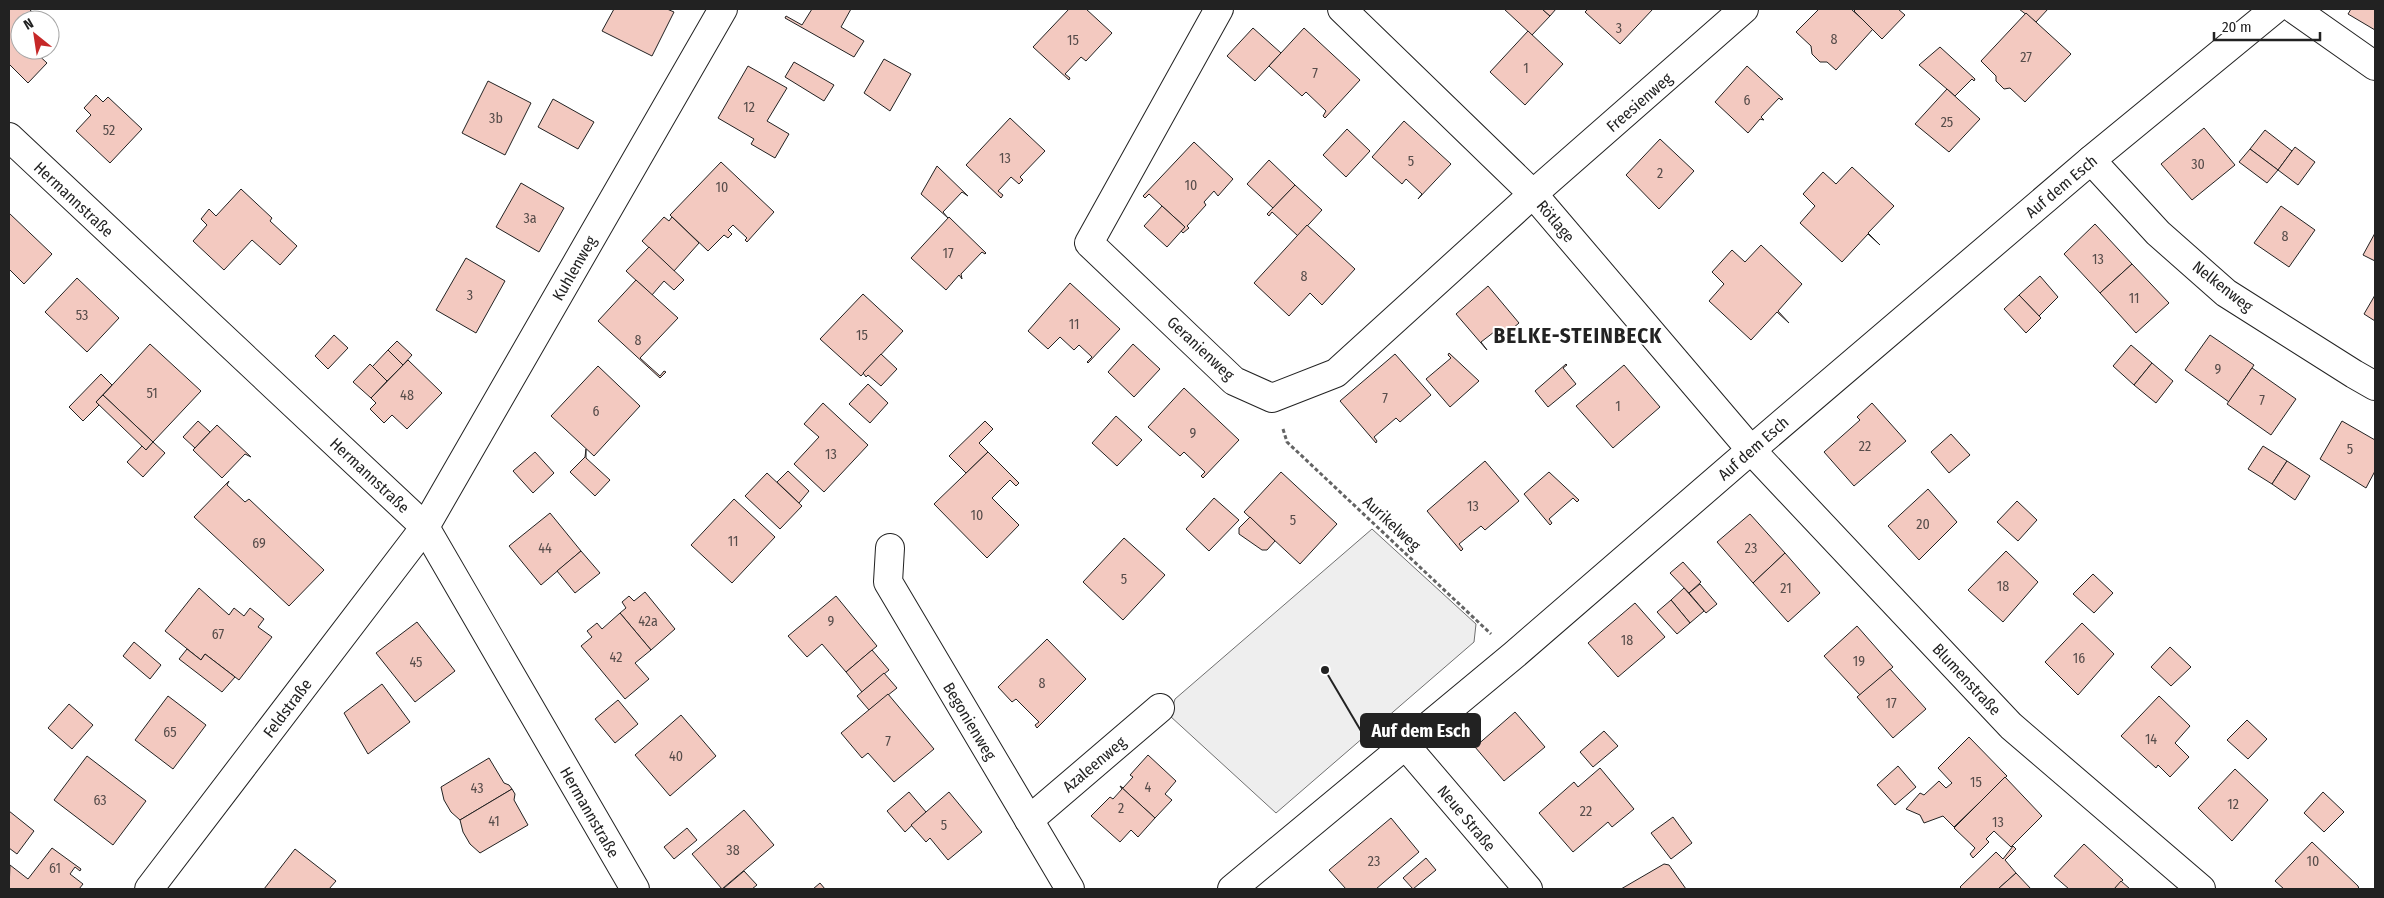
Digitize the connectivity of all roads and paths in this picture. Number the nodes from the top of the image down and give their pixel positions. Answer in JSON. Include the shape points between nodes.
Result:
{"nodes":[{"id":1,"x":723,"y":9,"type":"edge"},
{"id":2,"x":1219,"y":9,"type":"edge"},
{"id":3,"x":1342,"y":9,"type":"edge"},
{"id":4,"x":1744,"y":9,"type":"edge"},
{"id":5,"x":2275,"y":9,"type":"edge"},
{"id":6,"x":2294,"y":9,"type":"edge"},
{"id":7,"x":2375,"y":66,"type":"edge"},
{"id":8,"x":9,"y":138,"type":"edge"},
{"id":9,"x":2091,"y":160,"type":"junction"},
{"id":10,"x":1534,"y":194,"type":"junction"},
{"id":11,"x":2375,"y":386,"type":"edge"},
{"id":12,"x":1272,"y":398,"type":"junction"},
{"id":13,"x":1751,"y":450,"type":"junction"},
{"id":14,"x":425,"y":527,"type":"junction"},
{"id":15,"x":890,"y":548,"type":"dead end"},
{"id":16,"x":1514,"y":655,"type":"junction"},
{"id":17,"x":1160,"y":708,"type":"dead end"},
{"id":18,"x":1406,"y":746,"type":"junction"},
{"id":19,"x":1029,"y":820,"type":"junction"},
{"id":20,"x":149,"y":889,"type":"edge"},
{"id":21,"x":635,"y":889,"type":"edge"},
{"id":22,"x":1070,"y":889,"type":"edge"},
{"id":23,"x":1232,"y":889,"type":"edge"},
{"id":24,"x":1528,"y":889,"type":"edge"},
{"id":25,"x":2201,"y":889,"type":"edge"}],
"edges":[{"from":1,"to":14,"type":"street","name":"Kuhlenweg"},
{"from":2,"to":12,"type":"street","name":"Geranienweg","via":[[1089,242],[1234,380]]},
{"from":3,"to":10,"type":"street","name":"Rötlage"},
{"from":4,"to":10,"type":"street","name":"Freesienweg"},
{"from":5,"to":9,"type":"street","name":"Auf dem Esch"},
{"from":6,"to":7,"type":"street"},
{"from":8,"to":14,"type":"street","name":"Hermannstraße"},
{"from":9,"to":11,"type":"street","name":"Nelkenweg","via":[[2158,233],[2226,293]]},
{"from":9,"to":13,"type":"street","name":"Auf dem Esch"},
{"from":10,"to":12,"type":"street","via":[[1336,373]]},
{"from":10,"to":13,"type":"street","name":"Rötlage"},
{"from":12,"to":16,"type":"path","name":"Aurikelweg","via":[[1288,442]]},
{"from":13,"to":16,"type":"street","name":"Auf dem Esch"},
{"from":13,"to":25,"type":"street","name":"Blumenstraße","via":[[2012,726]]},
{"from":14,"to":20,"type":"street","name":"Feldstraße"},
{"from":14,"to":21,"type":"street","name":"Hermannstraße"},
{"from":15,"to":19,"type":"street","name":"Begonienweg","via":[[888,582]]},
{"from":16,"to":18,"type":"street","name":"Auf dem Esch"},
{"from":17,"to":19,"type":"street","name":"Azaleenweg"},
{"from":18,"to":23,"type":"street","name":"Auf dem Esch"},
{"from":18,"to":24,"type":"street","name":"Neue Straße"},
{"from":19,"to":22,"type":"street","name":"Begonienweg"}]}
